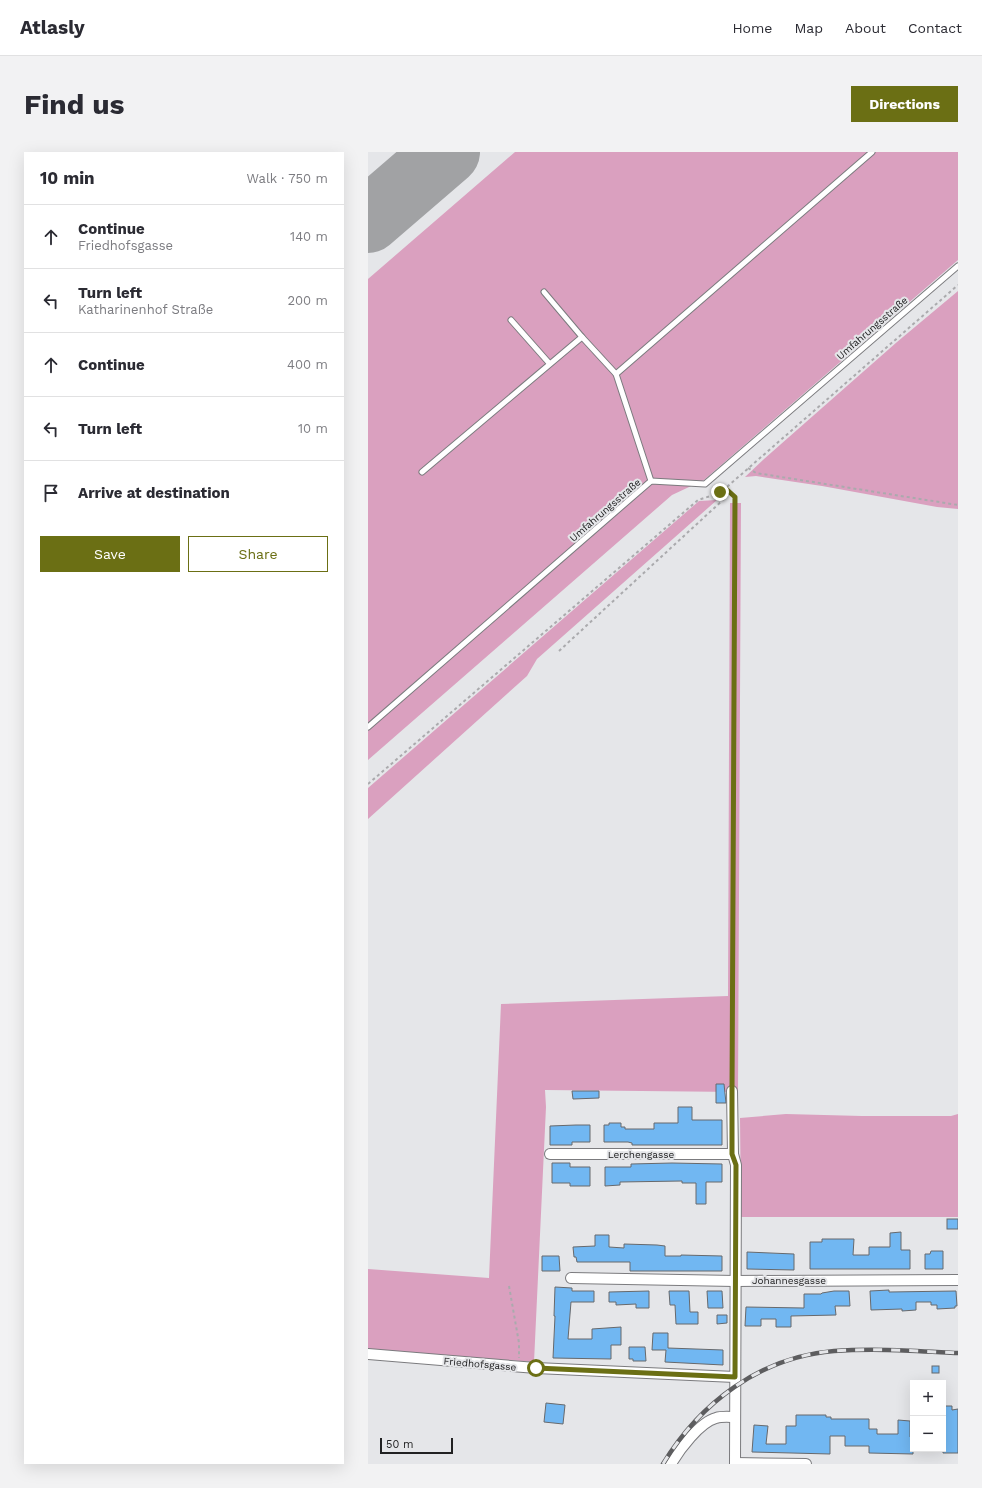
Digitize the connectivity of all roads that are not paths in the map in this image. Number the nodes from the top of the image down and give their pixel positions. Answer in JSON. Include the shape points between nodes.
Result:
{"nodes":[{"id":1,"x":872,"y":152,"type":"edge"},
{"id":2,"x":958,"y":266,"type":"edge"},
{"id":3,"x":544,"y":292,"type":"dead end"},
{"id":4,"x":511,"y":320,"type":"dead end"},
{"id":5,"x":582,"y":337,"type":"junction"},
{"id":6,"x":549,"y":363,"type":"junction"},
{"id":7,"x":616,"y":374,"type":"junction"},
{"id":8,"x":422,"y":472,"type":"dead end"},
{"id":9,"x":651,"y":481,"type":"junction"},
{"id":10,"x":368,"y":727,"type":"edge"},
{"id":11,"x":732,"y":1091,"type":"road end"},
{"id":12,"x":550,"y":1154,"type":"dead end"},
{"id":13,"x":732,"y":1154,"type":"junction"},
{"id":14,"x":571,"y":1278,"type":"dead end"},
{"id":15,"x":958,"y":1280,"type":"edge"},
{"id":16,"x":735,"y":1281,"type":"junction"},
{"id":17,"x":368,"y":1354,"type":"edge"},
{"id":18,"x":735,"y":1377,"type":"junction"},
{"id":19,"x":735,"y":1416,"type":"junction"},
{"id":20,"x":671,"y":1464,"type":"edge"},
{"id":21,"x":735,"y":1464,"type":"edge"},
{"id":22,"x":806,"y":1464,"type":"edge"}],
"edges":[{"from":1,"to":7,"type":"lane"},
{"from":2,"to":9,"type":"lane","name":"Umfahrungsstraße","via":[[705,484]]},
{"from":3,"to":5,"type":"lane"},
{"from":4,"to":6,"type":"lane"},
{"from":5,"to":6,"type":"lane"},
{"from":5,"to":7,"type":"lane"},
{"from":6,"to":8,"type":"lane"},
{"from":7,"to":9,"type":"lane"},
{"from":9,"to":10,"type":"lane","name":"Umfahrungsstraße"},
{"from":11,"to":13,"type":"street"},
{"from":12,"to":13,"type":"street","name":"Lerchengasse"},
{"from":13,"to":16,"type":"street","via":[[736,1165]]},
{"from":14,"to":16,"type":"street","name":"Johannesgasse"},
{"from":15,"to":16,"type":"street","name":"Johannesgasse"},
{"from":16,"to":18,"type":"street"},
{"from":17,"to":18,"type":"street","name":"Friedhofsgasse","via":[[519,1367]]},
{"from":18,"to":19,"type":"street"},
{"from":19,"to":20,"type":"street","via":[[716,1418],[697,1430]]},
{"from":19,"to":21,"type":"street"},
{"from":21,"to":22,"type":"street"}]}
